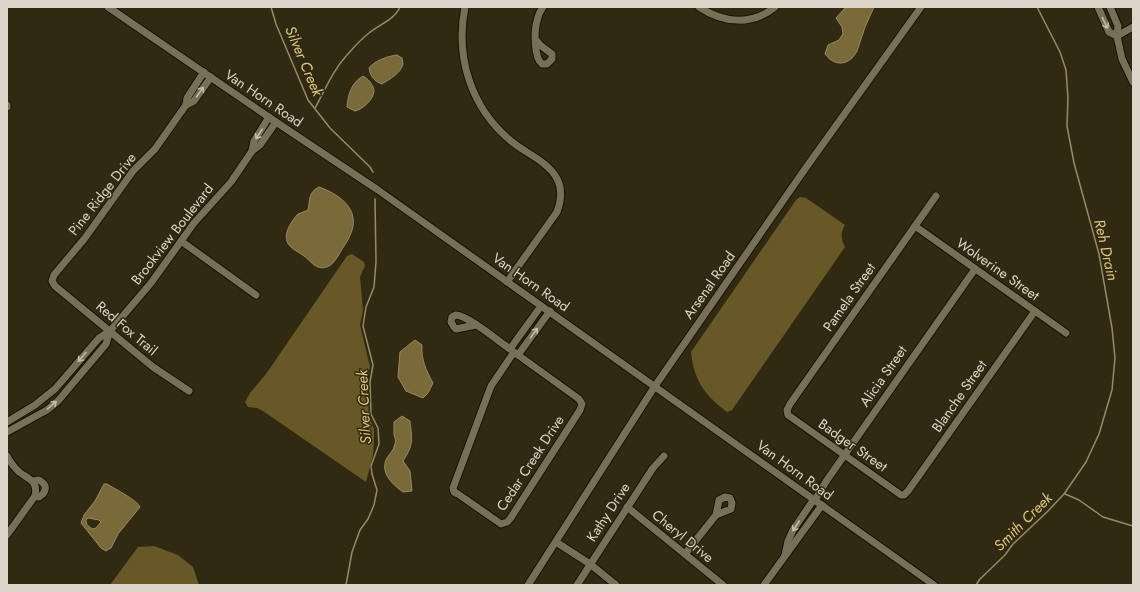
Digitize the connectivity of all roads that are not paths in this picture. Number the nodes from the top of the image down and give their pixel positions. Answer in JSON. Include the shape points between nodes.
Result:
{"nodes":[{"id":1,"x":108,"y":7,"type":"edge"},
{"id":2,"x":465,"y":7,"type":"edge"},
{"id":3,"x":543,"y":7,"type":"edge"},
{"id":4,"x":699,"y":7,"type":"edge"},
{"id":5,"x":775,"y":7,"type":"edge"},
{"id":6,"x":910,"y":7,"type":"edge"},
{"id":7,"x":1098,"y":7,"type":"edge"},
{"id":8,"x":1110,"y":7,"type":"edge"},
{"id":9,"x":919,"y":9,"type":"edge"},
{"id":10,"x":1133,"y":27,"type":"edge"},
{"id":11,"x":1117,"y":36,"type":"junction"},
{"id":12,"x":536,"y":40,"type":"dead end"},
{"id":13,"x":204,"y":72,"type":"junction"},
{"id":14,"x":211,"y":77,"type":"junction"},
{"id":15,"x":1133,"y":82,"type":"edge"},
{"id":16,"x":186,"y":105,"type":"junction"},
{"id":17,"x":269,"y":117,"type":"junction"},
{"id":18,"x":276,"y":122,"type":"junction"},
{"id":19,"x":252,"y":151,"type":"junction"},
{"id":20,"x":936,"y":196,"type":"dead end"},
{"id":21,"x":915,"y":226,"type":"junction"},
{"id":22,"x":181,"y":241,"type":"junction"},
{"id":23,"x":975,"y":269,"type":"junction"},
{"id":24,"x":52,"y":280,"type":"joint"},
{"id":25,"x":507,"y":282,"type":"junction"},
{"id":26,"x":256,"y":295,"type":"dead end"},
{"id":27,"x":541,"y":306,"type":"junction"},
{"id":28,"x":550,"y":311,"type":"junction"},
{"id":29,"x":1035,"y":311,"type":"junction"},
{"id":30,"x":476,"y":325,"type":"dead end"},
{"id":31,"x":110,"y":331,"type":"junction"},
{"id":32,"x":1066,"y":333,"type":"dead end"},
{"id":33,"x":514,"y":352,"type":"junction"},
{"id":34,"x":655,"y":386,"type":"junction"},
{"id":35,"x":189,"y":391,"type":"dead end"},
{"id":36,"x":32,"y":407,"type":"junction"},
{"id":37,"x":788,"y":413,"type":"joint"},
{"id":38,"x":37,"y":416,"type":"junction"},
{"id":39,"x":7,"y":422,"type":"edge"},
{"id":40,"x":7,"y":432,"type":"edge"},
{"id":41,"x":844,"y":455,"type":"junction"},
{"id":42,"x":7,"y":456,"type":"edge"},
{"id":43,"x":664,"y":456,"type":"dead end"},
{"id":44,"x":904,"y":495,"type":"joint"},
{"id":45,"x":814,"y":500,"type":"junction"},
{"id":46,"x":822,"y":505,"type":"junction"},
{"id":47,"x":627,"y":507,"type":"junction"},
{"id":48,"x":716,"y":515,"type":"dead end"},
{"id":49,"x":7,"y":535,"type":"edge"},
{"id":50,"x":556,"y":542,"type":"junction"},
{"id":51,"x":685,"y":554,"type":"junction"},
{"id":52,"x":785,"y":556,"type":"junction"},
{"id":53,"x":590,"y":564,"type":"junction"},
{"id":54,"x":528,"y":585,"type":"edge"},
{"id":55,"x":577,"y":585,"type":"edge"},
{"id":56,"x":616,"y":585,"type":"edge"},
{"id":57,"x":723,"y":585,"type":"edge"},
{"id":58,"x":764,"y":585,"type":"edge"},
{"id":59,"x":934,"y":585,"type":"edge"}],
"edges":[{"from":1,"to":13,"type":"street","name":"Van Horn Road"},
{"from":2,"to":25,"type":"street","via":[[462,30],[463,54],[476,98],[500,131],[550,170],[558,180],[561,191],[557,212]]},
{"from":3,"to":12,"type":"street","via":[[537,20]]},
{"from":4,"to":5,"type":"street","via":[[719,17],[736,20],[757,17]]},
{"from":6,"to":9,"type":"street"},
{"from":7,"to":11,"type":"street","one_way":true,"via":[[1109,32]]},
{"from":8,"to":11,"type":"street","via":[[1118,26]]},
{"from":9,"to":34,"type":"street","name":"Arsenal Road"},
{"from":10,"to":11,"type":"street"},
{"from":11,"to":15,"type":"street","via":[[1122,59]]},
{"from":13,"to":14,"type":"street","name":"Van Horn Road"},
{"from":13,"to":16,"type":"street","name":"Pine Ridge Drive","via":[[187,98]]},
{"from":16,"to":14,"type":"street","name":"Pine Ridge Drive","one_way":true,"via":[[194,101]]},
{"from":14,"to":17,"type":"street","name":"Van Horn Road"},
{"from":16,"to":24,"type":"street","name":"Pine Ridge Drive","via":[[155,149],[133,171]]},
{"from":17,"to":18,"type":"street","name":"Van Horn Road"},
{"from":17,"to":19,"type":"street","name":"Brookview Boulevard","one_way":true,"via":[[254,141]]},
{"from":18,"to":19,"type":"street","name":"Brookview Boulevard","via":[[260,146]]},
{"from":18,"to":25,"type":"street","name":"Van Horn Road","via":[[378,190]]},
{"from":19,"to":22,"type":"street","name":"Brookview Boulevard","via":[[231,182]]},
{"from":20,"to":21,"type":"street","name":"Pamela Street"},
{"from":21,"to":23,"type":"street","name":"Wolverine Street"},
{"from":21,"to":37,"type":"street","name":"Pamela Street","via":[[790,404]]},
{"from":22,"to":26,"type":"street"},
{"from":22,"to":31,"type":"street","name":"Brookview Boulevard","via":[[151,283]]},
{"from":23,"to":29,"type":"street","name":"Wolverine Street"},
{"from":23,"to":41,"type":"street","name":"Alicia Street"},
{"from":24,"to":31,"type":"street","name":"Red Fox Trail","via":[[55,286]]},
{"from":25,"to":27,"type":"street","name":"Van Horn Road"},
{"from":27,"to":28,"type":"street","name":"Van Horn Road"},
{"from":27,"to":33,"type":"street"},
{"from":33,"to":28,"type":"street","one_way":true},
{"from":28,"to":34,"type":"street","name":"Van Horn Road"},
{"from":29,"to":32,"type":"street","name":"Wolverine Street"},
{"from":29,"to":44,"type":"street","name":"Blanche Street"},
{"from":30,"to":33,"type":"street"},
{"from":31,"to":35,"type":"street","name":"Red Fox Trail","via":[[153,367]]},
{"from":31,"to":36,"type":"street","name":"Brookview Boulevard","one_way":true,"via":[[99,338],[56,389]]},
{"from":38,"to":31,"type":"street","name":"Brookview Boulevard","one_way":true,"via":[[67,391],[106,344]]},
{"from":33,"to":33,"type":"street","name":"Cedar Creek Drive","via":[[491,386],[453,488],[454,492],[501,524],[510,519],[582,404],[579,399]]},
{"from":34,"to":45,"type":"street","name":"Van Horn Road"},
{"from":34,"to":50,"type":"street","name":"Arsenal Road"},
{"from":36,"to":38,"type":"street"},
{"from":36,"to":39,"type":"street","name":"Brookview Boulevard"},
{"from":37,"to":41,"type":"street","name":"Badger Street"},
{"from":38,"to":40,"type":"street","name":"Brookview Boulevard"},
{"from":41,"to":44,"type":"street","name":"Badger Street"},
{"from":41,"to":45,"type":"street","name":"Alicia Street"},
{"from":42,"to":49,"type":"street","via":[[20,472],[33,481],[36,493]]},
{"from":43,"to":47,"type":"street","name":"Kathy Drive"},
{"from":45,"to":46,"type":"street","name":"Van Horn Road"},
{"from":45,"to":52,"type":"street","name":"Alicia Street","one_way":true,"via":[[793,530]]},
{"from":46,"to":52,"type":"street","name":"Alicia Street"},
{"from":46,"to":59,"type":"street","name":"Van Horn Road"},
{"from":47,"to":51,"type":"street","name":"Cheryl Drive"},
{"from":47,"to":53,"type":"street","name":"Kathy Drive"},
{"from":48,"to":51,"type":"street"},
{"from":50,"to":53,"type":"street"},
{"from":50,"to":54,"type":"street","name":"Arsenal Road"},
{"from":51,"to":57,"type":"street","name":"Cheryl Drive"},
{"from":52,"to":58,"type":"street","name":"Alicia Street"},
{"from":53,"to":55,"type":"street","name":"Kathy Drive"},
{"from":53,"to":56,"type":"street"}]}
